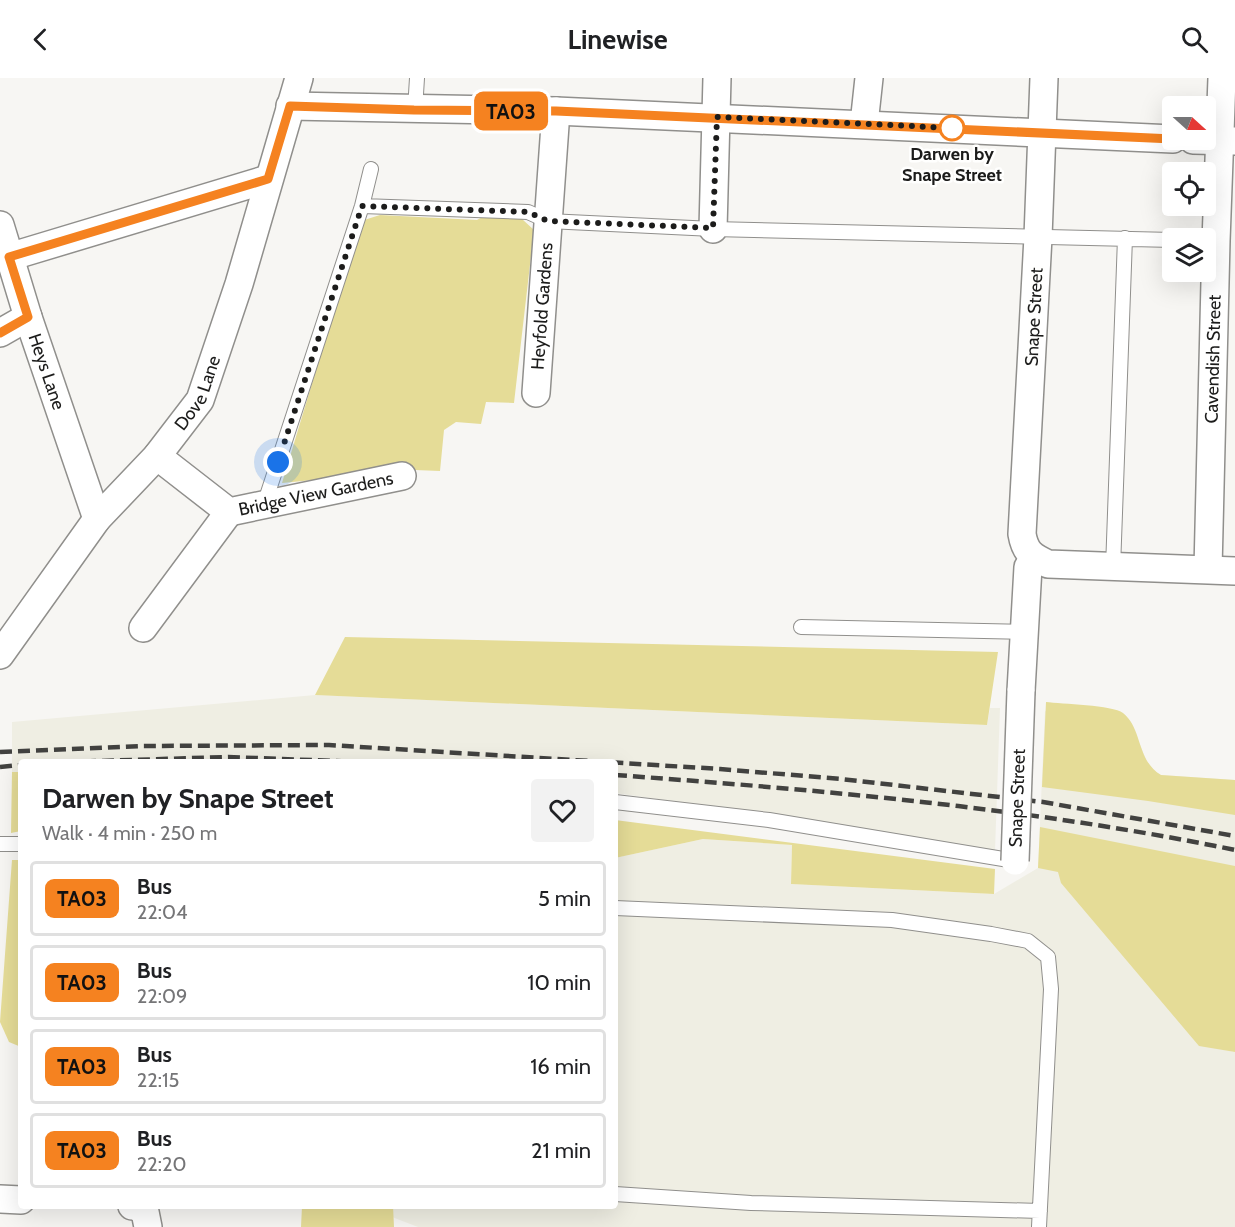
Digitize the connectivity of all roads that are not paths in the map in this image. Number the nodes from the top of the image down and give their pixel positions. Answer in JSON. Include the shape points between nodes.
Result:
{"nodes":[{"id":1,"x":299,"y":78,"type":"edge"},
{"id":2,"x":417,"y":78,"type":"edge"},
{"id":3,"x":717,"y":78,"type":"edge"},
{"id":4,"x":869,"y":78,"type":"edge"},
{"id":5,"x":1044,"y":78,"type":"edge"},
{"id":6,"x":1222,"y":78,"type":"edge"},
{"id":7,"x":290,"y":106,"type":"junction"},
{"id":8,"x":414,"y":110,"type":"junction"},
{"id":9,"x":556,"y":111,"type":"junction"},
{"id":10,"x":717,"y":117,"type":"junction"},
{"id":11,"x":864,"y":124,"type":"junction"},
{"id":12,"x":1216,"y":131,"type":"edge"},
{"id":13,"x":1043,"y":133,"type":"junction"},
{"id":14,"x":1162,"y":138,"type":"edge"},
{"id":15,"x":1215,"y":150,"type":"edge"},
{"id":16,"x":371,"y":169,"type":"dead end"},
{"id":17,"x":268,"y":179,"type":"junction"},
{"id":18,"x":362,"y":206,"type":"junction"},
{"id":19,"x":548,"y":221,"type":"junction"},
{"id":20,"x":0,"y":225,"type":"edge"},
{"id":21,"x":713,"y":228,"type":"junction"},
{"id":22,"x":1216,"y":228,"type":"edge"},
{"id":23,"x":1038,"y":237,"type":"junction"},
{"id":24,"x":1125,"y":238,"type":"junction"},
{"id":25,"x":1162,"y":240,"type":"edge"},
{"id":26,"x":9,"y":257,"type":"junction"},
{"id":27,"x":1215,"y":282,"type":"edge"},
{"id":28,"x":28,"y":317,"type":"junction"},
{"id":29,"x":0,"y":333,"type":"edge"},
{"id":30,"x":536,"y":393,"type":"dead end"},
{"id":31,"x":157,"y":456,"type":"junction"},
{"id":32,"x":402,"y":476,"type":"dead end"},
{"id":33,"x":264,"y":505,"type":"junction"},
{"id":34,"x":229,"y":512,"type":"junction"},
{"id":35,"x":97,"y":519,"type":"junction"},
{"id":36,"x":1032,"y":556,"type":"junction"},
{"id":37,"x":1113,"y":568,"type":"junction"},
{"id":38,"x":1208,"y":569,"type":"junction"},
{"id":39,"x":1235,"y":571,"type":"edge"},
{"id":40,"x":801,"y":627,"type":"dead end"},
{"id":41,"x":142,"y":628,"type":"dead end"},
{"id":42,"x":1024,"y":632,"type":"junction"},
{"id":43,"x":0,"y":655,"type":"edge"},
{"id":44,"x":618,"y":802,"type":"edge"},
{"id":45,"x":0,"y":844,"type":"edge"},
{"id":46,"x":18,"y":844,"type":"edge"},
{"id":47,"x":1015,"y":861,"type":"joint"},
{"id":48,"x":618,"y":908,"type":"edge"},
{"id":49,"x":618,"y":1194,"type":"edge"},
{"id":50,"x":0,"y":1199,"type":"edge"},
{"id":51,"x":18,"y":1200,"type":"edge"},
{"id":52,"x":140,"y":1209,"type":"edge"},
{"id":53,"x":1040,"y":1211,"type":"junction"},
{"id":54,"x":148,"y":1227,"type":"edge"},
{"id":55,"x":1039,"y":1227,"type":"edge"}],
"edges":[{"from":1,"to":7,"type":"street","name":"Dove Lane"},
{"from":2,"to":8,"type":"lane"},
{"from":3,"to":10,"type":"street"},
{"from":4,"to":11,"type":"street"},
{"from":5,"to":13,"type":"street","name":"Snape Street"},
{"from":6,"to":12,"type":"street","name":"Cavendish Street"},
{"from":7,"to":8,"type":"street"},
{"from":7,"to":17,"type":"street","name":"Dove Lane"},
{"from":8,"to":9,"type":"street"},
{"from":9,"to":10,"type":"street"},
{"from":9,"to":19,"type":"street","name":"Heyfold Gardens"},
{"from":10,"to":11,"type":"street"},
{"from":10,"to":21,"type":"street"},
{"from":11,"to":13,"type":"street"},
{"from":13,"to":14,"type":"street"},
{"from":13,"to":23,"type":"street","name":"Snape Street"},
{"from":15,"to":22,"type":"street","name":"Cavendish Street"},
{"from":16,"to":18,"type":"lane"},
{"from":17,"to":26,"type":"street"},
{"from":17,"to":31,"type":"street","name":"Dove Lane","via":[[239,284],[200,400]]},
{"from":18,"to":19,"type":"lane","via":[[528,212]]},
{"from":18,"to":33,"type":"lane"},
{"from":19,"to":21,"type":"lane"},
{"from":19,"to":30,"type":"street","name":"Heyfold Gardens"},
{"from":20,"to":26,"type":"street","name":"Heys Lane"},
{"from":21,"to":23,"type":"lane"},
{"from":23,"to":24,"type":"lane"},
{"from":23,"to":36,"type":"street","name":"Snape Street","via":[[1022,534],[1024,546]]},
{"from":24,"to":25,"type":"lane"},
{"from":24,"to":37,"type":"lane"},
{"from":26,"to":28,"type":"street","name":"Heys Lane"},
{"from":27,"to":38,"type":"street","name":"Cavendish Street"},
{"from":28,"to":29,"type":"street"},
{"from":28,"to":35,"type":"street","name":"Heys Lane"},
{"from":31,"to":34,"type":"street","name":"Bridge View Gardens"},
{"from":31,"to":35,"type":"street","name":"Dove Lane"},
{"from":32,"to":33,"type":"street","name":"Bridge View Gardens"},
{"from":33,"to":34,"type":"street","name":"Bridge View Gardens"},
{"from":34,"to":41,"type":"street","name":"Bridge View Gardens"},
{"from":35,"to":43,"type":"street","name":"Dove Lane"},
{"from":36,"to":37,"type":"street","via":[[1048,564]]},
{"from":36,"to":42,"type":"street","name":"Snape Street"},
{"from":37,"to":38,"type":"street"},
{"from":38,"to":39,"type":"street"},
{"from":40,"to":42,"type":"lane"},
{"from":42,"to":47,"type":"street","name":"Snape Street","bridge":true},
{"from":44,"to":47,"type":"lane","via":[[769,820]]},
{"from":45,"to":46,"type":"lane"},
{"from":48,"to":53,"type":"lane","via":[[892,920],[1028,941],[1048,957],[1051,989]]},
{"from":49,"to":53,"type":"lane","via":[[751,1203]]},
{"from":50,"to":51,"type":"street"},
{"from":52,"to":54,"type":"street"},
{"from":53,"to":55,"type":"lane"}]}
